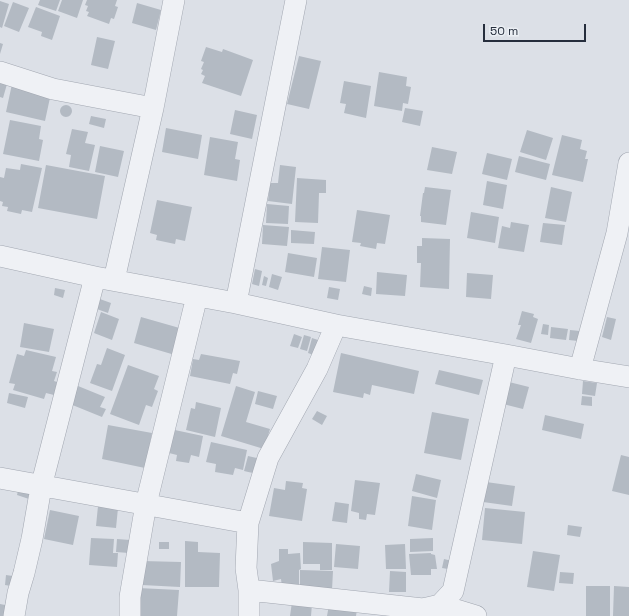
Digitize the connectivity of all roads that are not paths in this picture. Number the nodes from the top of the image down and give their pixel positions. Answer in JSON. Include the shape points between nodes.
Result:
{"nodes":[{"id":1,"x":174,"y":0,"type":"edge"},
{"id":2,"x":296,"y":0,"type":"edge"},
{"id":3,"x":0,"y":72,"type":"edge"},
{"id":4,"x":153,"y":108,"type":"junction"},
{"id":5,"x":629,"y":163,"type":"edge"},
{"id":6,"x":0,"y":256,"type":"edge"},
{"id":7,"x":105,"y":279,"type":"junction"},
{"id":8,"x":197,"y":296,"type":"junction"},
{"id":9,"x":236,"y":303,"type":"junction"},
{"id":10,"x":336,"y":325,"type":"junction"},
{"id":11,"x":506,"y":355,"type":"junction"},
{"id":12,"x":580,"y":369,"type":"junction"},
{"id":13,"x":629,"y":376,"type":"edge"},
{"id":14,"x":0,"y":478,"type":"edge"},
{"id":15,"x":41,"y":486,"type":"junction"},
{"id":16,"x":146,"y":504,"type":"junction"},
{"id":17,"x":248,"y":523,"type":"junction"},
{"id":18,"x":249,"y":590,"type":"junction"},
{"id":19,"x":9,"y":591,"type":"edge"},
{"id":20,"x":440,"y":605,"type":"junction"},
{"id":21,"x":14,"y":616,"type":"edge"},
{"id":22,"x":130,"y":616,"type":"edge"},
{"id":23,"x":249,"y":616,"type":"edge"},
{"id":24,"x":476,"y":616,"type":"edge"}],
"edges":[{"from":1,"to":4,"type":"street"},
{"from":2,"to":9,"type":"street"},
{"from":3,"to":4,"type":"street","via":[[53,89]]},
{"from":4,"to":7,"type":"street"},
{"from":5,"to":12,"type":"street","via":[[617,233]]},
{"from":6,"to":7,"type":"street"},
{"from":7,"to":8,"type":"street"},
{"from":7,"to":15,"type":"street"},
{"from":8,"to":9,"type":"street"},
{"from":8,"to":16,"type":"street"},
{"from":9,"to":10,"type":"street"},
{"from":10,"to":11,"type":"street"},
{"from":10,"to":17,"type":"street","via":[[317,368],[268,458]]},
{"from":11,"to":12,"type":"street"},
{"from":11,"to":20,"type":"street","via":[[453,591]]},
{"from":12,"to":13,"type":"street"},
{"from":14,"to":15,"type":"street"},
{"from":15,"to":16,"type":"street"},
{"from":15,"to":19,"type":"street","via":[[24,574]]},
{"from":16,"to":17,"type":"street"},
{"from":16,"to":22,"type":"street","via":[[130,597]]},
{"from":17,"to":18,"type":"street","via":[[246,568]]},
{"from":18,"to":20,"type":"street","via":[[423,609]]},
{"from":18,"to":23,"type":"street"},
{"from":19,"to":21,"type":"street"},
{"from":20,"to":24,"type":"street"}]}
